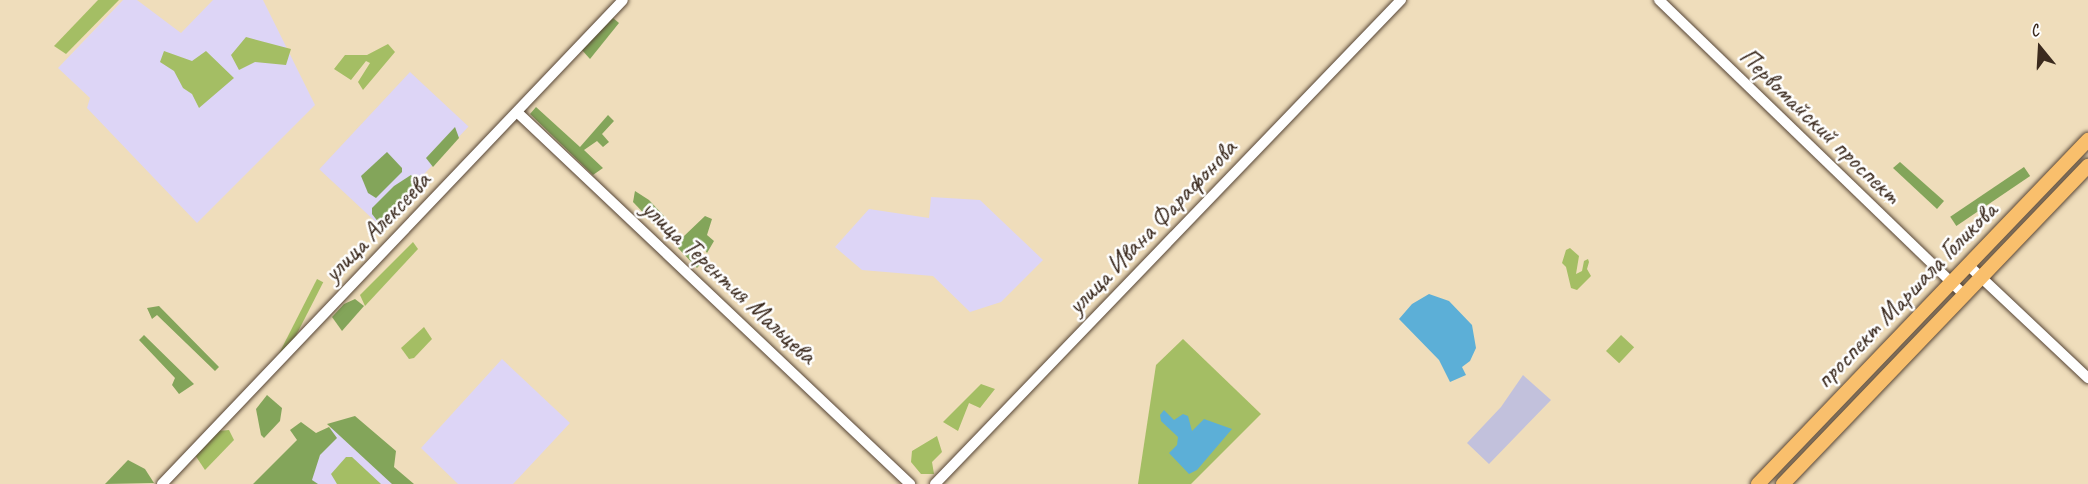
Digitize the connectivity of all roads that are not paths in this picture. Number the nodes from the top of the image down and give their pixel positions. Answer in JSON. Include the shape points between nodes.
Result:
{"nodes":[{"id":1,"x":623,"y":0,"type":"edge"},
{"id":2,"x":1401,"y":0,"type":"edge"},
{"id":3,"x":1659,"y":0,"type":"edge"},
{"id":4,"x":518,"y":113,"type":"junction"},
{"id":5,"x":2088,"y":140,"type":"edge"},
{"id":6,"x":2088,"y":166,"type":"edge"},
{"id":7,"x":1968,"y":265,"type":"junction"},
{"id":8,"x":1981,"y":277,"type":"junction"},
{"id":9,"x":1951,"y":283,"type":"junction"},
{"id":10,"x":1964,"y":295,"type":"junction"},
{"id":11,"x":2088,"y":378,"type":"edge"},
{"id":12,"x":162,"y":484,"type":"edge"},
{"id":13,"x":910,"y":484,"type":"edge"},
{"id":14,"x":935,"y":484,"type":"edge"},
{"id":15,"x":1758,"y":484,"type":"edge"},
{"id":16,"x":1784,"y":484,"type":"edge"}],
"edges":[{"from":1,"to":4,"type":"street","name":"улица Алексеева"},
{"from":2,"to":14,"type":"street","name":"улица Ивана Фарафонова"},
{"from":3,"to":9,"type":"street","name":"Первомайский проспект"},
{"from":4,"to":12,"type":"street","name":"улица Алексеева"},
{"from":4,"to":13,"type":"street","name":"улица Терентия Мальцева"},
{"from":5,"to":7,"type":"main road","name":"проспект Маршала Голикова"},
{"from":6,"to":8,"type":"main road","name":"проспект Маршала Голикова"},
{"from":7,"to":8,"type":"street"},
{"from":7,"to":9,"type":"main road","name":"проспект Маршала Голикова"},
{"from":8,"to":10,"type":"main road","name":"проспект Маршала Голикова"},
{"from":8,"to":11,"type":"street"},
{"from":9,"to":10,"type":"street","name":"Первомайский проспект"},
{"from":9,"to":15,"type":"main road","name":"проспект Маршала Голикова"},
{"from":10,"to":16,"type":"main road","name":"проспект Маршала Голикова"}]}
